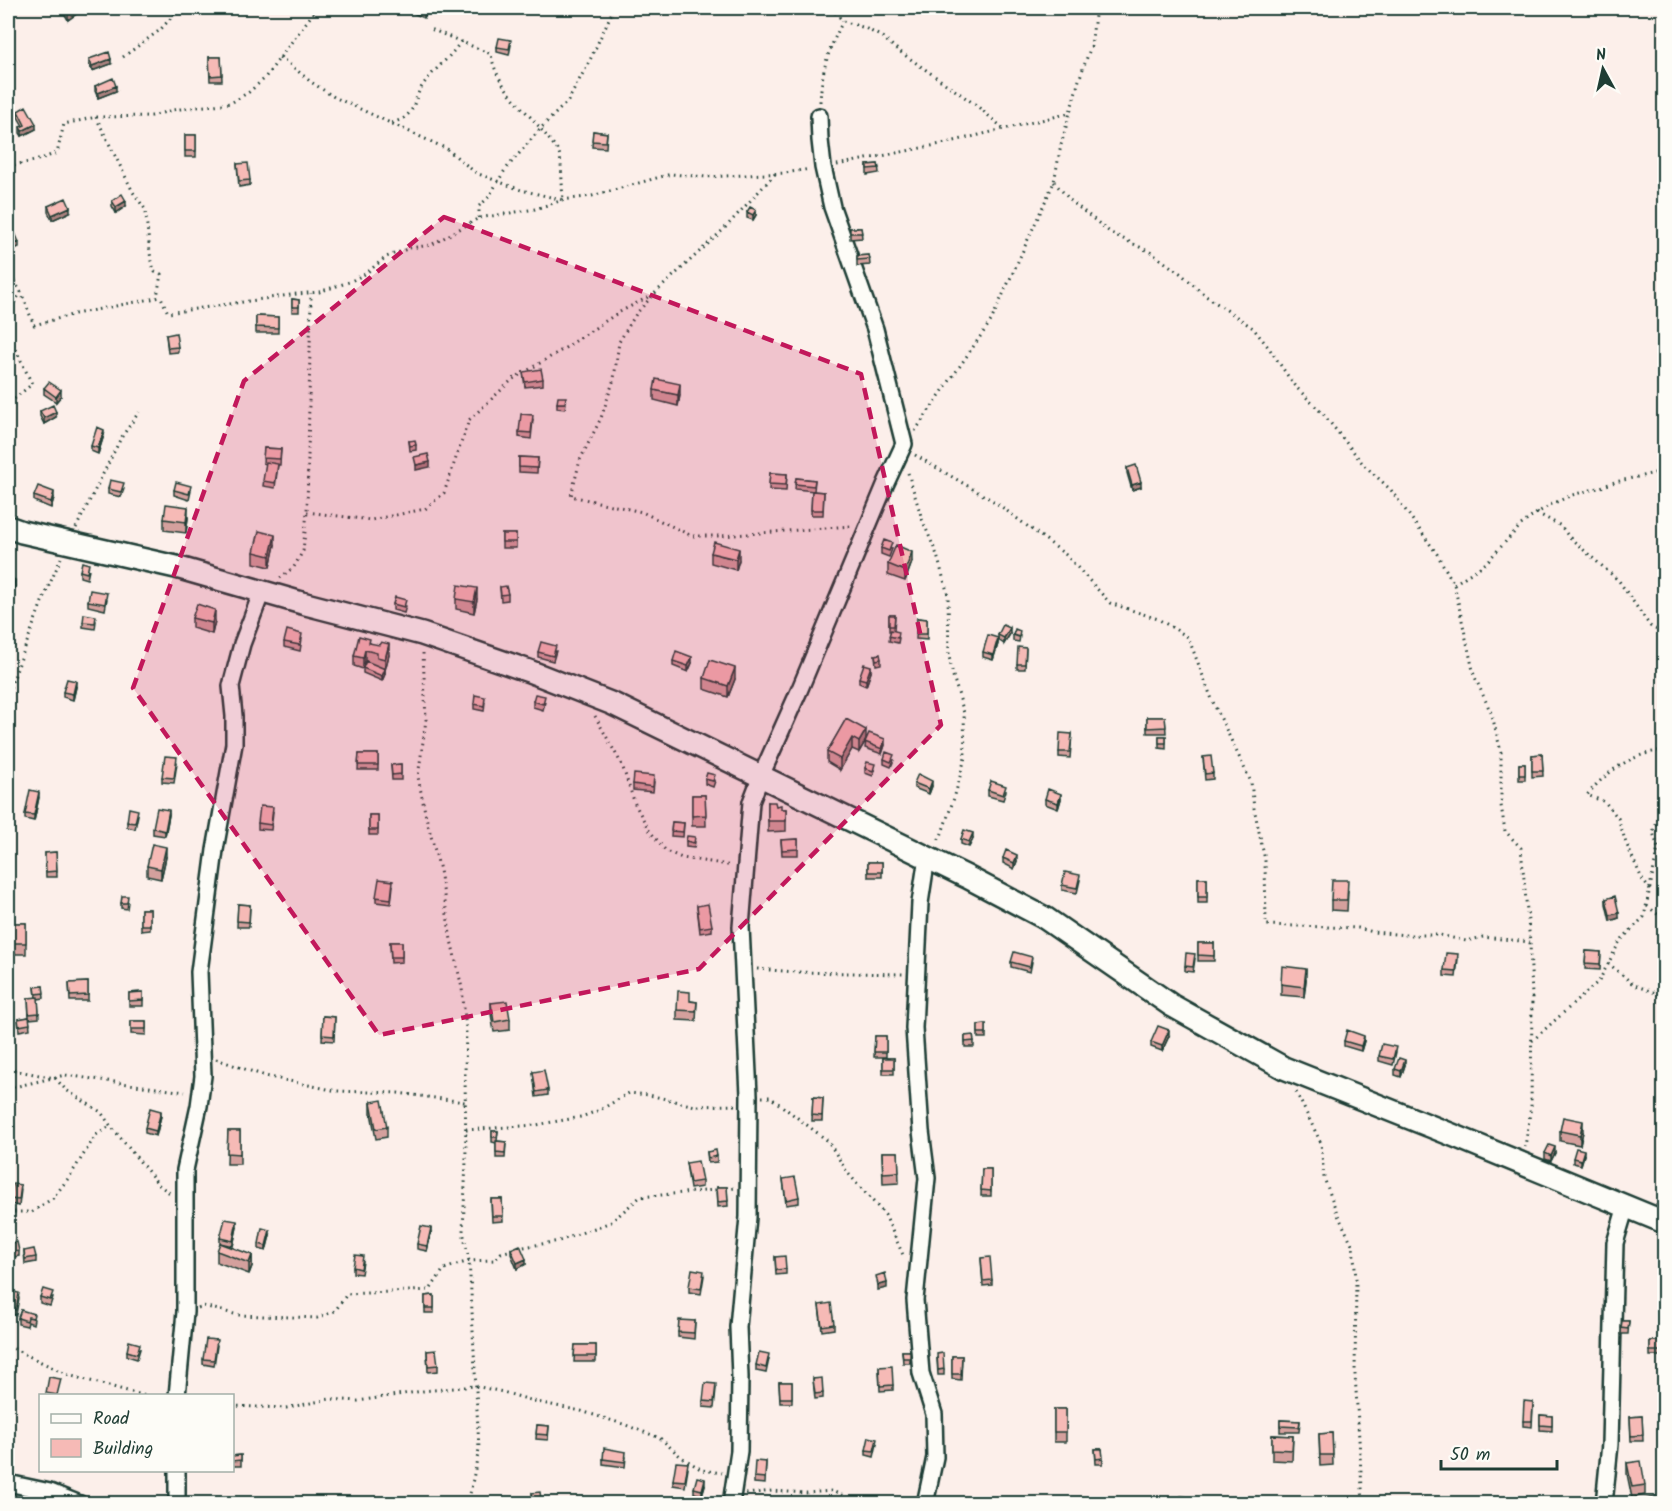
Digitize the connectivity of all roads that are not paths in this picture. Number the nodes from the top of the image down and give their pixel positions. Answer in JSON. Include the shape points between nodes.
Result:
{"nodes":[{"id":1,"x":819,"y":116,"type":"road end"},
{"id":2,"x":8,"y":527,"type":"edge"},
{"id":3,"x":262,"y":591,"type":"junction"},
{"id":4,"x":761,"y":776,"type":"junction"},
{"id":5,"x":927,"y":857,"type":"junction"},
{"id":6,"x":1626,"y":1206,"type":"junction"},
{"id":7,"x":1665,"y":1222,"type":"edge"},
{"id":8,"x":177,"y":1394,"type":"edge"},
{"id":9,"x":177,"y":1472,"type":"edge"},
{"id":10,"x":8,"y":1483,"type":"edge"},
{"id":11,"x":732,"y":1500,"type":"edge"},
{"id":12,"x":80,"y":1503,"type":"edge"},
{"id":13,"x":177,"y":1503,"type":"edge"},
{"id":14,"x":925,"y":1503,"type":"edge"},
{"id":15,"x":1604,"y":1503,"type":"edge"}],
"edges":[{"from":1,"to":4,"type":"street","via":[[823,167],[832,207],[875,329],[902,447]]},
{"from":2,"to":3,"type":"street"},
{"from":3,"to":4,"type":"street","via":[[422,634],[529,670],[613,704]]},
{"from":3,"to":8,"type":"street","via":[[231,686],[234,744],[199,972],[203,1076],[185,1170],[185,1312]]},
{"from":4,"to":5,"type":"street"},
{"from":4,"to":11,"type":"street","via":[[751,802],[741,927],[748,1217],[738,1328],[739,1451]]},
{"from":5,"to":6,"type":"street","via":[[1045,918],[1171,1005],[1284,1068]]},
{"from":5,"to":14,"type":"street","via":[[920,903],[914,1028],[927,1178],[915,1300],[921,1373],[934,1414],[935,1457]]},
{"from":6,"to":7,"type":"street"},
{"from":6,"to":15,"type":"street","via":[[1615,1243],[1611,1444]]},
{"from":9,"to":13,"type":"street"},
{"from":10,"to":12,"type":"street"}]}
